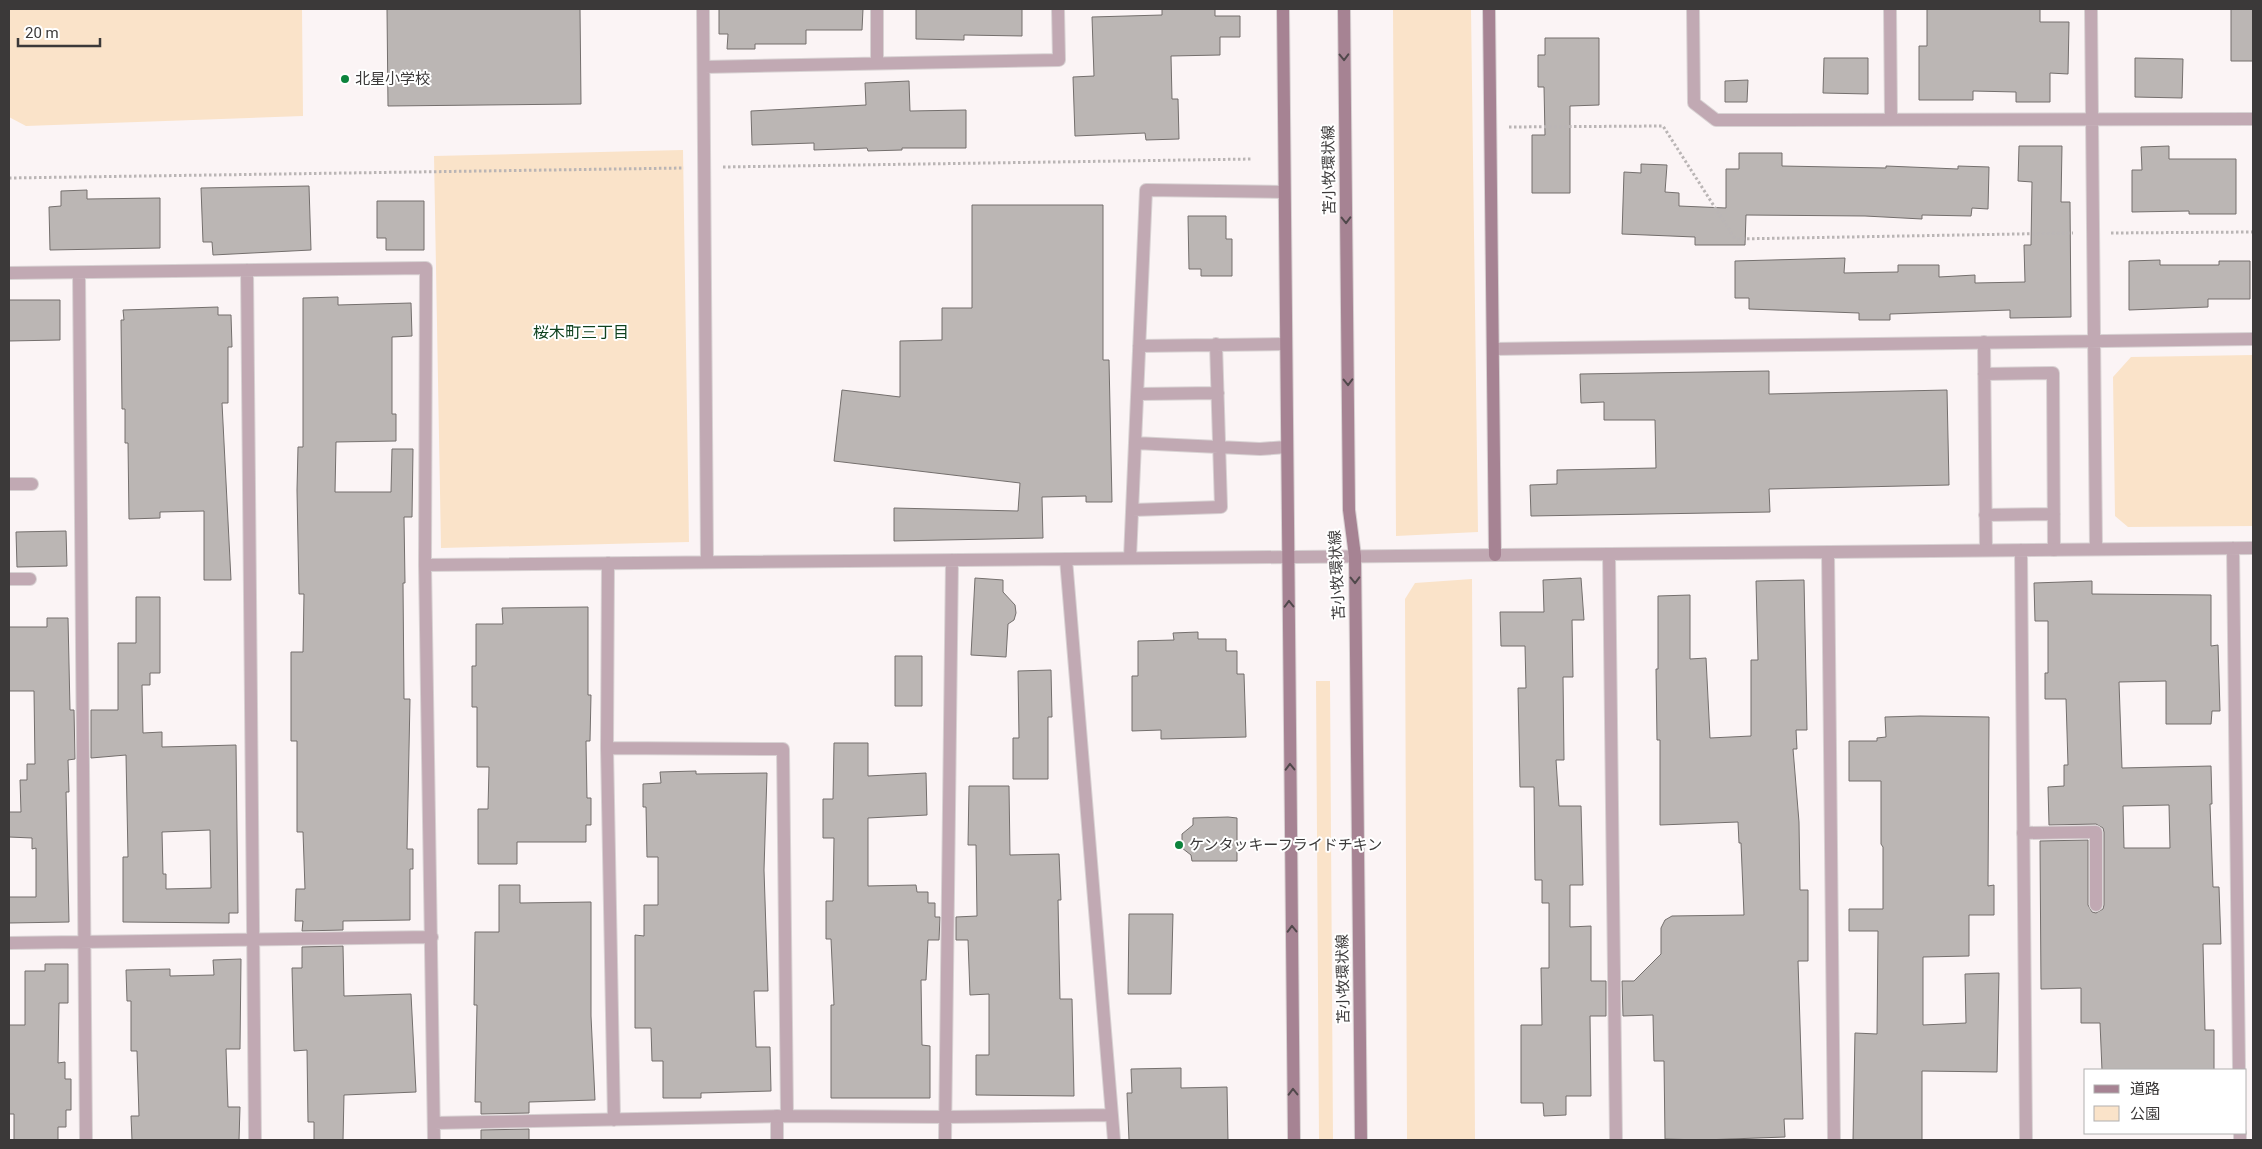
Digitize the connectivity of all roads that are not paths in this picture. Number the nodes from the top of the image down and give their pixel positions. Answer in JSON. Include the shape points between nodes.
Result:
{"nodes":[{"id":1,"x":703,"y":9,"type":"edge"},
{"id":2,"x":877,"y":9,"type":"edge"},
{"id":3,"x":1058,"y":9,"type":"edge"},
{"id":4,"x":1282,"y":9,"type":"edge"},
{"id":5,"x":1344,"y":9,"type":"edge"},
{"id":6,"x":1489,"y":9,"type":"edge"},
{"id":7,"x":1693,"y":9,"type":"edge"},
{"id":8,"x":1890,"y":9,"type":"edge"},
{"id":9,"x":2091,"y":9,"type":"edge"},
{"id":10,"x":877,"y":62,"type":"junction"},
{"id":11,"x":704,"y":67,"type":"junction"},
{"id":12,"x":2253,"y":119,"type":"edge"},
{"id":13,"x":1891,"y":120,"type":"junction"},
{"id":14,"x":2092,"y":120,"type":"junction"},
{"id":15,"x":1284,"y":192,"type":"junction"},
{"id":16,"x":247,"y":270,"type":"junction"},
{"id":17,"x":9,"y":273,"type":"edge"},
{"id":18,"x":79,"y":273,"type":"junction"},
{"id":19,"x":2253,"y":339,"type":"edge"},
{"id":20,"x":2094,"y":341,"type":"junction"},
{"id":21,"x":1984,"y":342,"type":"junction"},
{"id":22,"x":1216,"y":344,"type":"junction"},
{"id":23,"x":1286,"y":344,"type":"junction"},
{"id":24,"x":1139,"y":346,"type":"junction"},
{"id":25,"x":1493,"y":349,"type":"junction"},
{"id":26,"x":1984,"y":374,"type":"junction"},
{"id":27,"x":1218,"y":393,"type":"junction"},
{"id":28,"x":1138,"y":394,"type":"junction"},
{"id":29,"x":1135,"y":443,"type":"junction"},
{"id":30,"x":1219,"y":447,"type":"junction"},
{"id":31,"x":1287,"y":447,"type":"junction"},
{"id":32,"x":9,"y":484,"type":"edge"},
{"id":33,"x":32,"y":484,"type":"dead end"},
{"id":34,"x":1133,"y":510,"type":"junction"},
{"id":35,"x":2054,"y":514,"type":"junction"},
{"id":36,"x":1986,"y":515,"type":"junction"},
{"id":37,"x":2233,"y":548,"type":"junction"},
{"id":38,"x":2253,"y":548,"type":"edge"},
{"id":39,"x":2096,"y":549,"type":"junction"},
{"id":40,"x":1986,"y":550,"type":"junction"},
{"id":41,"x":2021,"y":550,"type":"junction"},
{"id":42,"x":2054,"y":550,"type":"junction"},
{"id":43,"x":1828,"y":552,"type":"junction"},
{"id":44,"x":1608,"y":554,"type":"junction"},
{"id":45,"x":1495,"y":555,"type":"junction"},
{"id":46,"x":1355,"y":556,"type":"junction"},
{"id":47,"x":1288,"y":557,"type":"junction"},
{"id":48,"x":1130,"y":558,"type":"junction"},
{"id":49,"x":1066,"y":559,"type":"junction"},
{"id":50,"x":952,"y":560,"type":"junction"},
{"id":51,"x":707,"y":562,"type":"junction"},
{"id":52,"x":608,"y":563,"type":"junction"},
{"id":53,"x":425,"y":565,"type":"junction"},
{"id":54,"x":9,"y":579,"type":"edge"},
{"id":55,"x":30,"y":579,"type":"dead end"},
{"id":56,"x":607,"y":748,"type":"junction"},
{"id":57,"x":2023,"y":833,"type":"junction"},
{"id":58,"x":2096,"y":905,"type":"dead end"},
{"id":59,"x":252,"y":938,"type":"junction"},
{"id":60,"x":432,"y":938,"type":"junction"},
{"id":61,"x":84,"y":942,"type":"junction"},
{"id":62,"x":9,"y":943,"type":"edge"},
{"id":63,"x":2239,"y":1069,"type":"edge"},
{"id":64,"x":1112,"y":1115,"type":"junction"},
{"id":65,"x":782,"y":1116,"type":"junction"},
{"id":66,"x":945,"y":1117,"type":"junction"},
{"id":67,"x":614,"y":1120,"type":"junction"},
{"id":68,"x":434,"y":1123,"type":"junction"},
{"id":69,"x":86,"y":1140,"type":"edge"},
{"id":70,"x":255,"y":1140,"type":"edge"},
{"id":71,"x":434,"y":1140,"type":"edge"},
{"id":72,"x":777,"y":1140,"type":"edge"},
{"id":73,"x":945,"y":1140,"type":"edge"},
{"id":74,"x":1114,"y":1140,"type":"edge"},
{"id":75,"x":1294,"y":1140,"type":"edge"},
{"id":76,"x":1361,"y":1140,"type":"edge"},
{"id":77,"x":1616,"y":1140,"type":"edge"},
{"id":78,"x":1834,"y":1140,"type":"edge"},
{"id":79,"x":2026,"y":1140,"type":"edge"}],
"edges":[{"from":1,"to":11,"type":"street"},
{"from":2,"to":10,"type":"street"},
{"from":3,"to":10,"type":"street","via":[[1059,60]]},
{"from":4,"to":15,"type":"main road"},
{"from":5,"to":46,"type":"main road","name":"苫小牧環状線","one_way":true,"via":[[1349,510]]},
{"from":6,"to":25,"type":"main road"},
{"from":7,"to":13,"type":"street","via":[[1694,103],[1716,120]]},
{"from":8,"to":13,"type":"street"},
{"from":9,"to":14,"type":"street"},
{"from":10,"to":11,"type":"street"},
{"from":11,"to":51,"type":"street"},
{"from":12,"to":14,"type":"street"},
{"from":13,"to":14,"type":"street"},
{"from":14,"to":20,"type":"street"},
{"from":15,"to":23,"type":"main road"},
{"from":15,"to":24,"type":"street","via":[[1146,190]]},
{"from":16,"to":18,"type":"street"},
{"from":16,"to":53,"type":"street","via":[[426,268]]},
{"from":16,"to":59,"type":"street"},
{"from":17,"to":18,"type":"street"},
{"from":18,"to":61,"type":"street"},
{"from":19,"to":20,"type":"street"},
{"from":20,"to":21,"type":"street"},
{"from":20,"to":39,"type":"street"},
{"from":21,"to":25,"type":"street"},
{"from":21,"to":26,"type":"street"},
{"from":22,"to":23,"type":"street"},
{"from":22,"to":24,"type":"street"},
{"from":22,"to":27,"type":"street"},
{"from":23,"to":31,"type":"main road"},
{"from":24,"to":28,"type":"street"},
{"from":25,"to":45,"type":"main road"},
{"from":26,"to":35,"type":"street","via":[[2053,373]]},
{"from":26,"to":36,"type":"street"},
{"from":27,"to":28,"type":"street"},
{"from":27,"to":30,"type":"street"},
{"from":28,"to":29,"type":"street"},
{"from":29,"to":30,"type":"street"},
{"from":29,"to":34,"type":"street"},
{"from":30,"to":31,"type":"street"},
{"from":30,"to":34,"type":"street","via":[[1221,507]]},
{"from":31,"to":47,"type":"main road"},
{"from":32,"to":33,"type":"street"},
{"from":34,"to":48,"type":"street"},
{"from":35,"to":36,"type":"street"},
{"from":35,"to":42,"type":"street"},
{"from":36,"to":40,"type":"street"},
{"from":37,"to":38,"type":"street"},
{"from":37,"to":39,"type":"street"},
{"from":37,"to":63,"type":"street"},
{"from":39,"to":42,"type":"street"},
{"from":40,"to":41,"type":"street"},
{"from":40,"to":43,"type":"street"},
{"from":41,"to":42,"type":"street"},
{"from":41,"to":57,"type":"street"},
{"from":43,"to":44,"type":"street"},
{"from":43,"to":78,"type":"street"},
{"from":44,"to":45,"type":"street"},
{"from":44,"to":77,"type":"street"},
{"from":45,"to":46,"type":"street"},
{"from":46,"to":47,"type":"street"},
{"from":46,"to":76,"type":"main road","name":"苫小牧環状線","one_way":true},
{"from":47,"to":48,"type":"street"},
{"from":75,"to":47,"type":"main road","one_way":true},
{"from":48,"to":49,"type":"street"},
{"from":49,"to":50,"type":"street"},
{"from":49,"to":64,"type":"street"},
{"from":50,"to":51,"type":"street"},
{"from":50,"to":66,"type":"street"},
{"from":51,"to":52,"type":"street"},
{"from":52,"to":53,"type":"street"},
{"from":52,"to":56,"type":"street"},
{"from":53,"to":60,"type":"street"},
{"from":54,"to":55,"type":"street"},
{"from":56,"to":65,"type":"street","via":[[783,749]]},
{"from":56,"to":67,"type":"street"},
{"from":57,"to":58,"type":"street","via":[[2096,832]]},
{"from":57,"to":79,"type":"street"},
{"from":59,"to":60,"type":"street"},
{"from":59,"to":61,"type":"street"},
{"from":59,"to":70,"type":"street"},
{"from":60,"to":68,"type":"street"},
{"from":61,"to":62,"type":"street"},
{"from":61,"to":69,"type":"street"},
{"from":64,"to":66,"type":"street"},
{"from":64,"to":74,"type":"street"},
{"from":65,"to":66,"type":"street"},
{"from":65,"to":67,"type":"street"},
{"from":65,"to":72,"type":"street"},
{"from":66,"to":73,"type":"street"},
{"from":67,"to":68,"type":"street"},
{"from":68,"to":71,"type":"street"}]}
